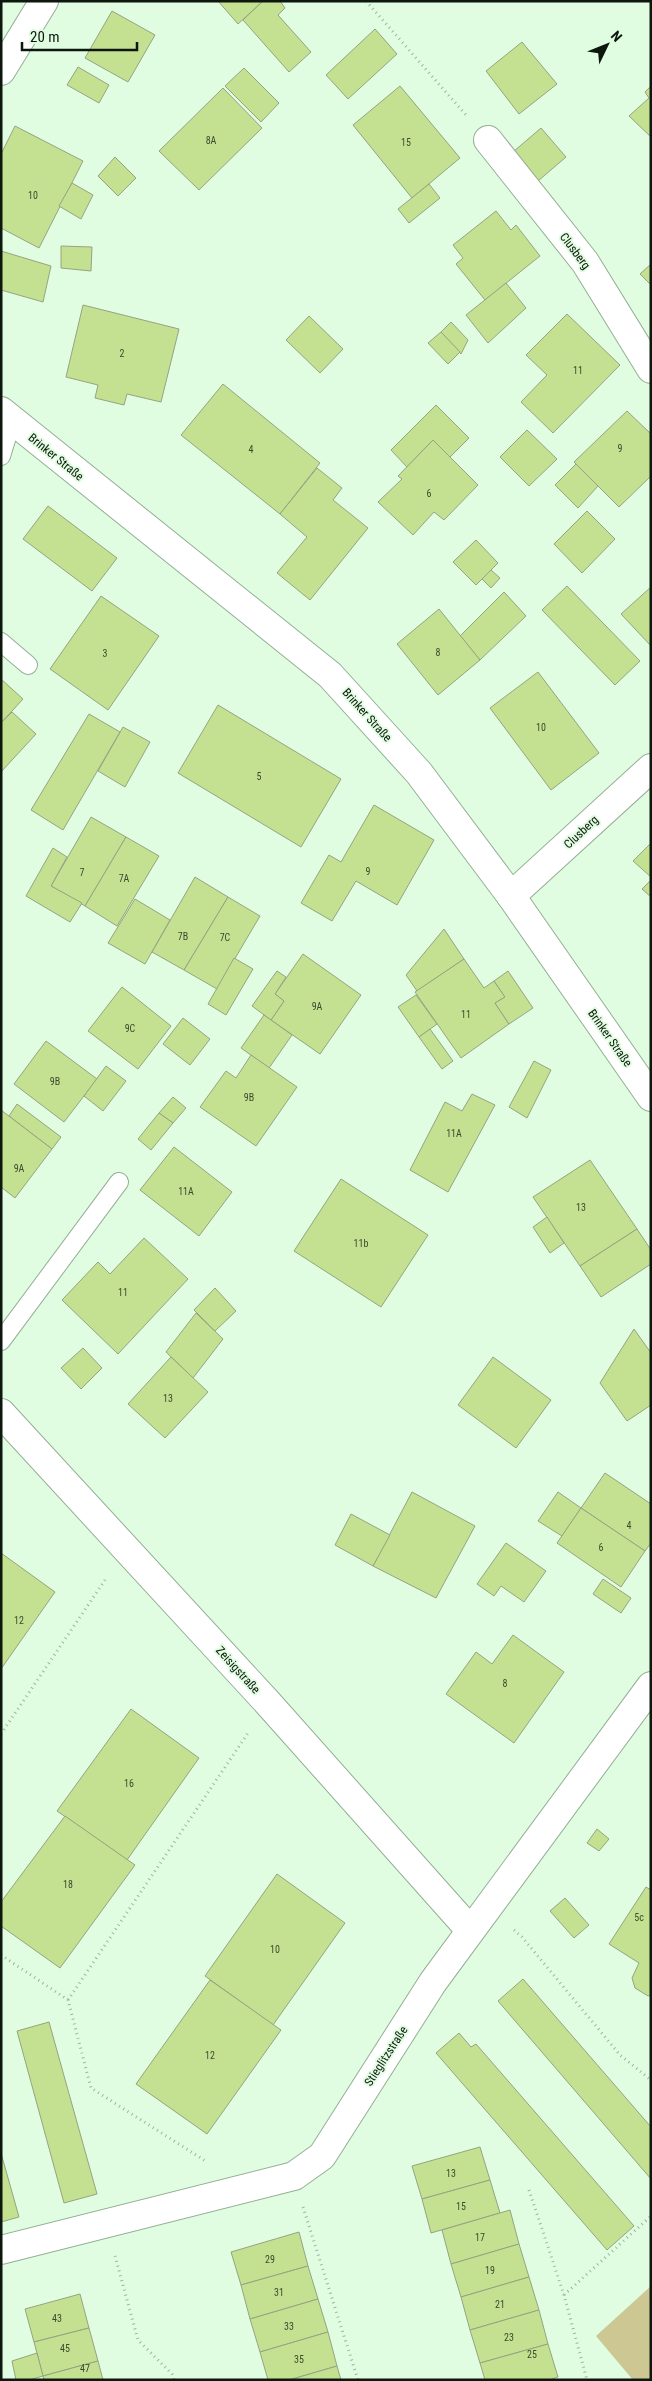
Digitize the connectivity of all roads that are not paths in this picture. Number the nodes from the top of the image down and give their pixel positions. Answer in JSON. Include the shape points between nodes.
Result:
{"nodes":[{"id":1,"x":44,"y":1,"type":"edge"},
{"id":2,"x":1,"y":71,"type":"edge"},
{"id":3,"x":488,"y":140,"type":"road end"},
{"id":4,"x":651,"y":369,"type":"edge"},
{"id":5,"x":6,"y":416,"type":"edge"},
{"id":6,"x":1,"y":456,"type":"edge"},
{"id":7,"x":1,"y":642,"type":"edge"},
{"id":8,"x":28,"y":665,"type":"dead end"},
{"id":9,"x":651,"y":768,"type":"edge"},
{"id":10,"x":511,"y":896,"type":"junction"},
{"id":11,"x":651,"y":1097,"type":"edge"},
{"id":12,"x":119,"y":1182,"type":"dead end"},
{"id":13,"x":1,"y":1341,"type":"edge"},
{"id":14,"x":1,"y":1413,"type":"edge"},
{"id":15,"x":651,"y":1686,"type":"edge"},
{"id":16,"x":470,"y":1930,"type":"junction"},
{"id":17,"x":1,"y":2250,"type":"edge"}],
"edges":[{"from":1,"to":2,"type":"street"},
{"from":3,"to":4,"type":"street","name":"Clusberg","via":[[585,262]]},
{"from":5,"to":6,"type":"lane"},
{"from":5,"to":10,"type":"street","name":"Brinker Straße","via":[[330,675],[419,773]]},
{"from":7,"to":8,"type":"lane"},
{"from":9,"to":10,"type":"street","name":"Clusberg"},
{"from":10,"to":11,"type":"street","name":"Brinker Straße"},
{"from":12,"to":13,"type":"lane"},
{"from":14,"to":16,"type":"street","name":"Zeisigstraße","via":[[268,1703]]},
{"from":15,"to":16,"type":"street","name":"Stieglitzstraße"},
{"from":16,"to":17,"type":"street","name":"Stieglitzstraße","via":[[322,2156],[294,2176]]}]}
